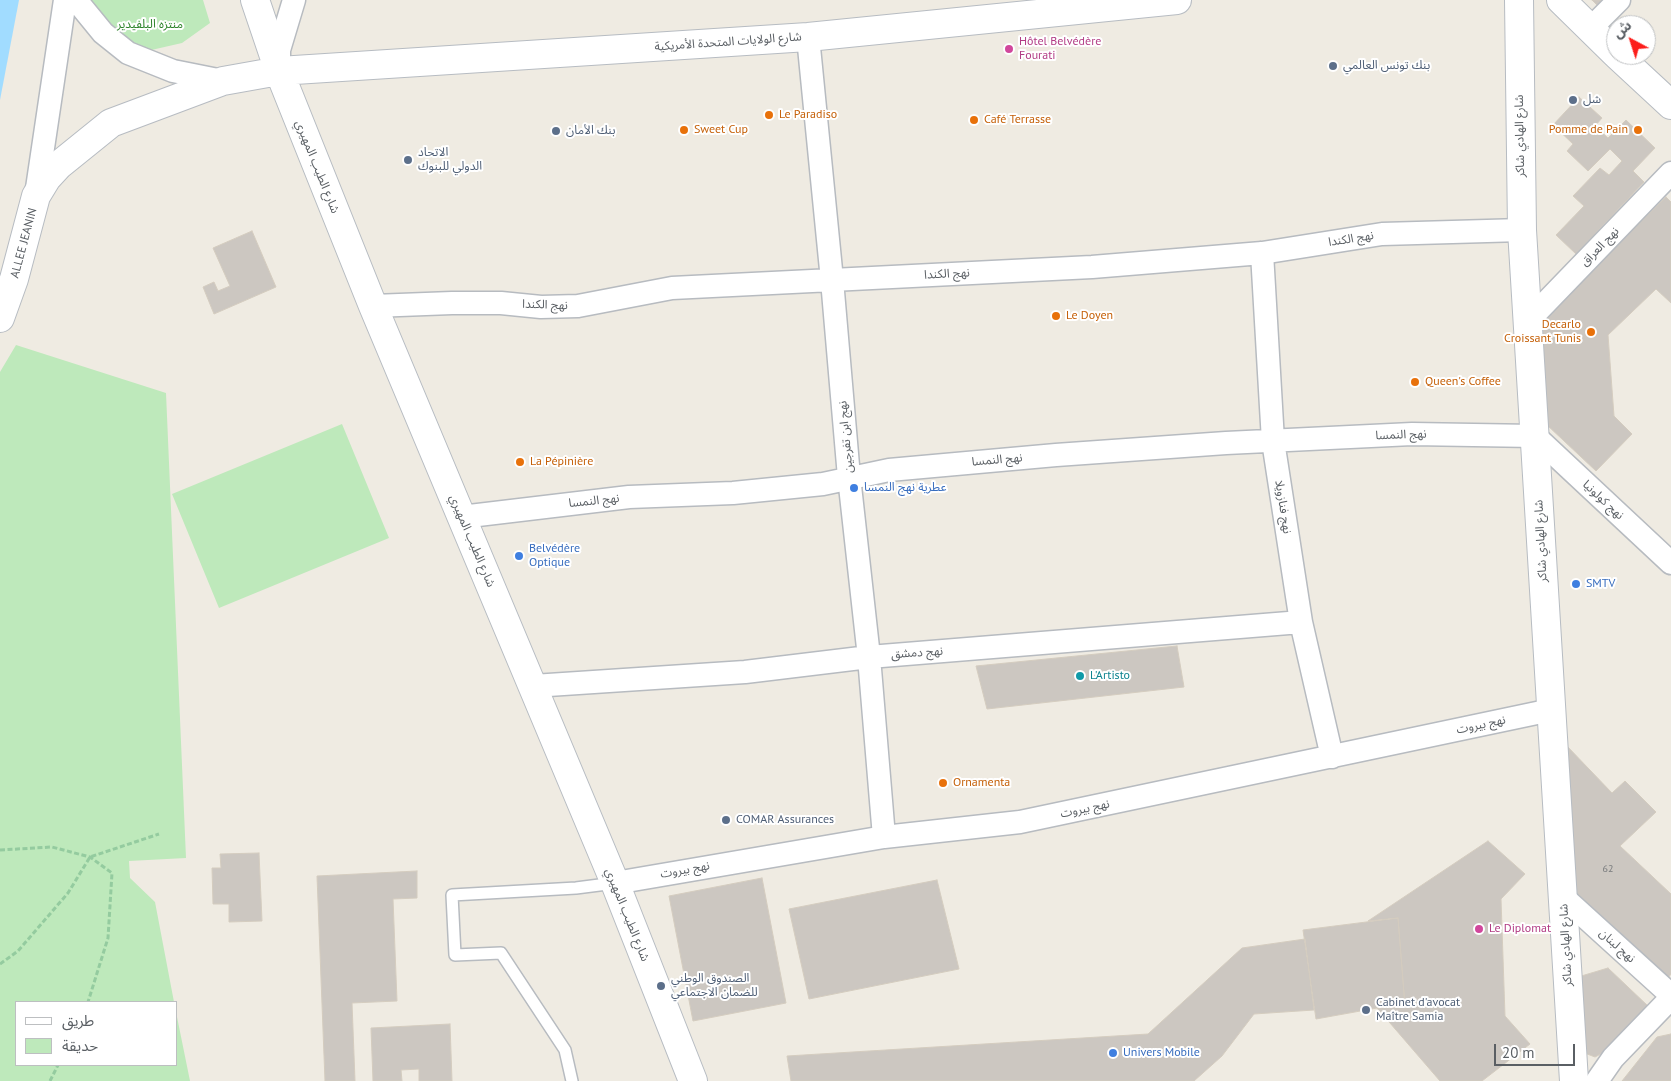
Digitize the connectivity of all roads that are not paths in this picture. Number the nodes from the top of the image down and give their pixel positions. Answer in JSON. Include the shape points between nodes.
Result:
{"nodes":[{"id":1,"x":65,"y":0,"type":"edge"},
{"id":2,"x":76,"y":0,"type":"edge"},
{"id":3,"x":255,"y":0,"type":"edge"},
{"id":4,"x":294,"y":0,"type":"edge"},
{"id":5,"x":1177,"y":0,"type":"edge"},
{"id":6,"x":1519,"y":0,"type":"edge"},
{"id":7,"x":1561,"y":0,"type":"edge"},
{"id":8,"x":1619,"y":0,"type":"edge"},
{"id":9,"x":1590,"y":29,"type":"junction"},
{"id":10,"x":808,"y":37,"type":"junction"},
{"id":11,"x":1606,"y":45,"type":"edge"},
{"id":12,"x":1627,"y":65,"type":"edge"},
{"id":13,"x":279,"y":72,"type":"junction"},
{"id":14,"x":223,"y":81,"type":"junction"},
{"id":15,"x":1671,"y":105,"type":"edge"},
{"id":16,"x":1671,"y":173,"type":"edge"},
{"id":17,"x":36,"y":196,"type":"junction"},
{"id":18,"x":1522,"y":230,"type":"junction"},
{"id":19,"x":1262,"y":253,"type":"junction"},
{"id":20,"x":832,"y":280,"type":"junction"},
{"id":21,"x":373,"y":306,"type":"junction"},
{"id":22,"x":0,"y":318,"type":"edge"},
{"id":23,"x":1529,"y":320,"type":"junction"},
{"id":24,"x":1535,"y":436,"type":"junction"},
{"id":25,"x":1273,"y":441,"type":"junction"},
{"id":26,"x":849,"y":477,"type":"junction"},
{"id":27,"x":461,"y":517,"type":"junction"},
{"id":28,"x":1671,"y":563,"type":"edge"},
{"id":29,"x":1301,"y":622,"type":"junction"},
{"id":30,"x":869,"y":657,"type":"junction"},
{"id":31,"x":533,"y":686,"type":"junction"},
{"id":32,"x":1551,"y":710,"type":"junction"},
{"id":33,"x":1332,"y":757,"type":"junction"},
{"id":34,"x":884,"y":837,"type":"junction"},
{"id":35,"x":614,"y":883,"type":"junction"},
{"id":36,"x":1564,"y":897,"type":"junction"},
{"id":37,"x":1671,"y":996,"type":"edge"},
{"id":38,"x":572,"y":1081,"type":"edge"},
{"id":39,"x":693,"y":1081,"type":"edge"},
{"id":40,"x":1574,"y":1081,"type":"edge"},
{"id":41,"x":1597,"y":1081,"type":"edge"}],
"edges":[{"from":1,"to":17,"type":"street"},
{"from":2,"to":14,"type":"street","via":[[103,33],[128,53],[173,71]]},
{"from":3,"to":13,"type":"main road","name":"شارع الطيب المهيري"},
{"from":4,"to":13,"type":"street","via":[[279,50]]},
{"from":5,"to":10,"type":"main road","name":"شارع الولايات المتحدة الأمريكية"},
{"from":6,"to":18,"type":"main road","name":"شارع الهادي شاكر"},
{"from":7,"to":9,"type":"main road"},
{"from":8,"to":9,"type":"street"},
{"from":9,"to":11,"type":"main road"},
{"from":10,"to":13,"type":"main road","name":"شارع الولايات المتحدة الأمريكية"},
{"from":10,"to":20,"type":"street","name":"نهج ابن تفرجين"},
{"from":12,"to":15,"type":"main road"},
{"from":13,"to":14,"type":"main road","name":"شارع الولايات المتحدة الأمريكية"},
{"from":13,"to":21,"type":"main road","name":"شارع الطيب المهيري"},
{"from":14,"to":17,"type":"main road","name":"ALLEE JEANIN","via":[[111,123],[58,165]]},
{"from":16,"to":23,"type":"street","name":"نهج العراق"},
{"from":17,"to":22,"type":"main road","name":"ALLEE JEANIN"},
{"from":18,"to":19,"type":"street","name":"نهج الكندا","via":[[1382,234]]},
{"from":18,"to":23,"type":"main road","name":"شارع الهادي شاكر"},
{"from":19,"to":20,"type":"street","name":"نهج الكندا","via":[[1092,267]]},
{"from":19,"to":25,"type":"street","name":"نهج فنازويلا"},
{"from":20,"to":21,"type":"street","name":"نهج الكندا","via":[[672,288],[578,306],[481,303]]},
{"from":20,"to":26,"type":"street","name":"نهج ابن تفرجين"},
{"from":21,"to":27,"type":"main road","name":"شارع الطيب المهيري"},
{"from":23,"to":24,"type":"main road","name":"شارع الهادي شاكر"},
{"from":24,"to":25,"type":"street","name":"نهج النمسا","via":[[1412,434]]},
{"from":24,"to":28,"type":"street","name":"نهج كولونيا"},
{"from":24,"to":32,"type":"main road","name":"شارع الهادي شاكر"},
{"from":25,"to":26,"type":"street","name":"نهج النمسا","via":[[937,465]]},
{"from":25,"to":29,"type":"street","name":"نهج فنازويلا"},
{"from":26,"to":27,"type":"street","name":"نهج النمسا","via":[[823,484],[733,493],[629,497]]},
{"from":26,"to":30,"type":"street","name":"نهج ابن تفرجين"},
{"from":27,"to":31,"type":"main road","name":"شارع الطيب المهيري"},
{"from":29,"to":30,"type":"street","name":"نهج دمشق"},
{"from":29,"to":33,"type":"street","name":"نهج فنازويلا"},
{"from":30,"to":31,"type":"street","name":"نهج دمشق","via":[[746,672]]},
{"from":30,"to":34,"type":"street","name":"نهج ابن تفرجين"},
{"from":31,"to":35,"type":"main road","name":"شارع الطيب المهيري"},
{"from":32,"to":33,"type":"street","name":"نهج بيروت"},
{"from":32,"to":36,"type":"main road","name":"شارع الهادي شاكر"},
{"from":33,"to":34,"type":"street","name":"نهج بيروت","via":[[1020,822]]},
{"from":34,"to":35,"type":"street","name":"نهج بيروت"},
{"from":35,"to":38,"type":"lane","via":[[452,895],[455,955],[501,953],[566,1050]]},
{"from":35,"to":39,"type":"main road","name":"شارع الطيب المهيري"},
{"from":36,"to":37,"type":"street","name":"نهج لبنان"},
{"from":36,"to":40,"type":"main road","name":"شارع الهادي شاكر"},
{"from":37,"to":41,"type":"street","via":[[1613,1058]]}]}
